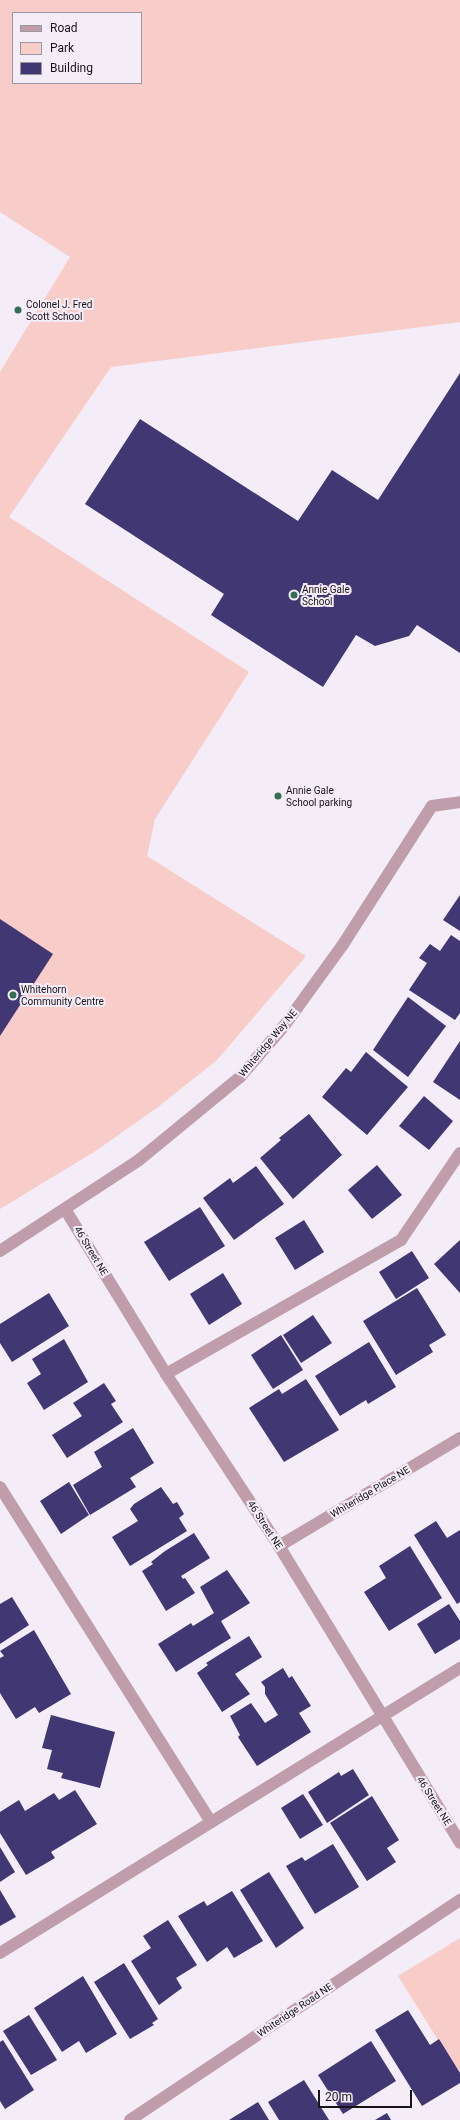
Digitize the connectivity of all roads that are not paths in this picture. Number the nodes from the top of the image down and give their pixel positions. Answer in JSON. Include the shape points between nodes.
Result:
{"nodes":[{"id":1,"x":460,"y":802,"type":"edge"},
{"id":2,"x":460,"y":1153,"type":"edge"},
{"id":3,"x":66,"y":1209,"type":"junction"},
{"id":4,"x":0,"y":1250,"type":"edge"},
{"id":5,"x":166,"y":1374,"type":"junction"},
{"id":6,"x":460,"y":1438,"type":"edge"},
{"id":7,"x":0,"y":1487,"type":"edge"},
{"id":8,"x":279,"y":1546,"type":"junction"},
{"id":9,"x":460,"y":1668,"type":"edge"},
{"id":10,"x":381,"y":1715,"type":"junction"},
{"id":11,"x":211,"y":1822,"type":"junction"},
{"id":12,"x":460,"y":1843,"type":"edge"},
{"id":13,"x":460,"y":1900,"type":"edge"},
{"id":14,"x":0,"y":1953,"type":"edge"},
{"id":15,"x":130,"y":2120,"type":"edge"}],
"edges":[{"from":1,"to":3,"type":"street","name":"Whiteridge Way NE","via":[[432,806],[342,946],[284,1026],[240,1077],[139,1160]]},
{"from":2,"to":5,"type":"street","via":[[401,1240]]},
{"from":3,"to":4,"type":"street","name":"Whiteridge Way NE"},
{"from":3,"to":5,"type":"street","name":"46 Street NE"},
{"from":5,"to":8,"type":"street","name":"46 Street NE"},
{"from":6,"to":8,"type":"street","name":"Whiteridge Place NE"},
{"from":7,"to":11,"type":"street"},
{"from":8,"to":10,"type":"street","name":"46 Street NE"},
{"from":9,"to":10,"type":"street"},
{"from":10,"to":11,"type":"street"},
{"from":10,"to":12,"type":"street","name":"46 Street NE"},
{"from":11,"to":14,"type":"street"},
{"from":13,"to":15,"type":"street","name":"Whiteridge Road NE"}]}
